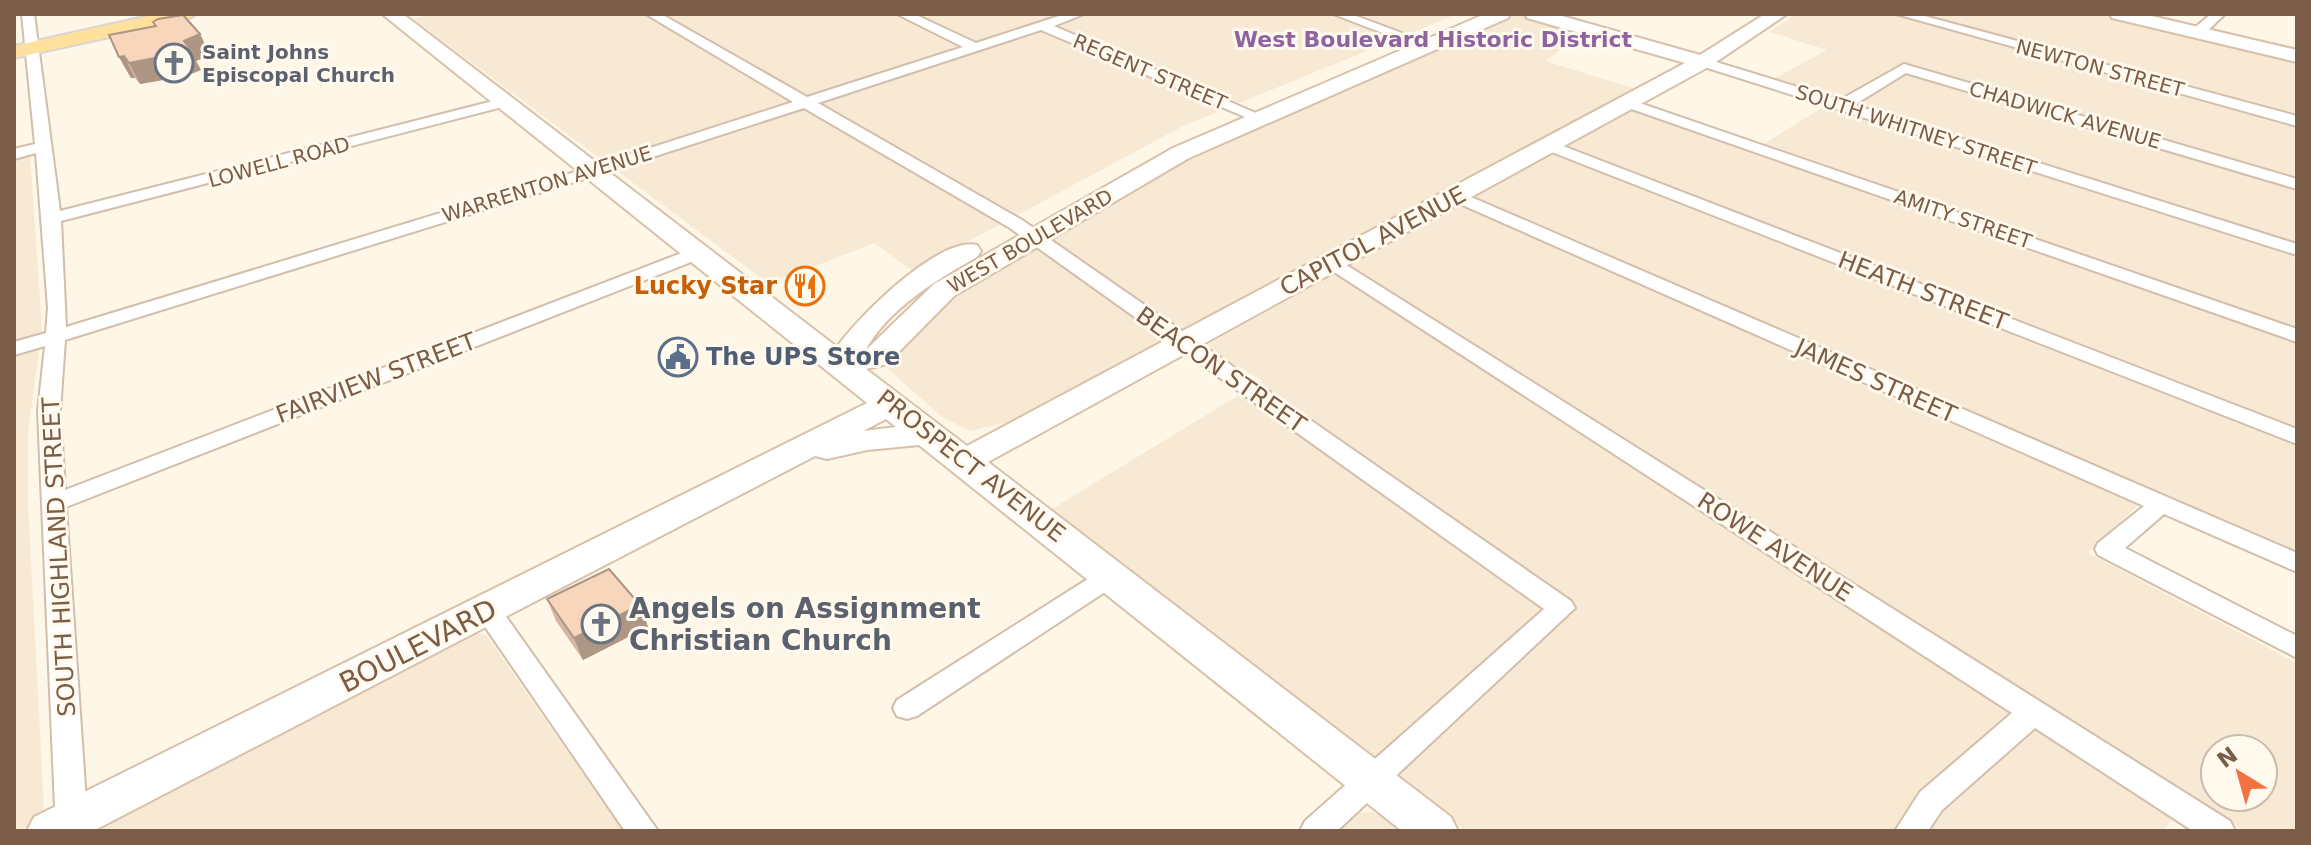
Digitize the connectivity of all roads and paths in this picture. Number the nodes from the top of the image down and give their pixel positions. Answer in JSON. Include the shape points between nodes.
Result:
{"nodes":[{"id":1,"x":28,"y":14,"type":"edge"},
{"id":2,"x":184,"y":14,"type":"edge"},
{"id":3,"x":391,"y":14,"type":"edge"},
{"id":4,"x":652,"y":14,"type":"edge"},
{"id":5,"x":903,"y":14,"type":"edge"},
{"id":6,"x":1078,"y":14,"type":"edge"},
{"id":7,"x":1339,"y":14,"type":"edge"},
{"id":8,"x":1469,"y":14,"type":"edge"},
{"id":9,"x":1501,"y":14,"type":"edge"},
{"id":10,"x":1534,"y":14,"type":"edge"},
{"id":11,"x":1778,"y":14,"type":"edge"},
{"id":12,"x":1902,"y":14,"type":"edge"},
{"id":13,"x":2119,"y":14,"type":"edge"},
{"id":14,"x":2219,"y":14,"type":"edge"},
{"id":15,"x":1042,"y":26,"type":"junction"},
{"id":16,"x":2198,"y":32,"type":"junction"},
{"id":17,"x":1418,"y":41,"type":"junction"},
{"id":18,"x":975,"y":47,"type":"junction"},
{"id":19,"x":23,"y":48,"type":"edge"},
{"id":20,"x":2297,"y":56,"type":"edge"},
{"id":21,"x":1703,"y":62,"type":"junction"},
{"id":22,"x":505,"y":102,"type":"junction"},
{"id":23,"x":804,"y":102,"type":"junction"},
{"id":24,"x":1628,"y":103,"type":"junction"},
{"id":25,"x":1841,"y":106,"type":"junction"},
{"id":26,"x":1247,"y":113,"type":"junction"},
{"id":27,"x":2297,"y":121,"type":"edge"},
{"id":28,"x":1550,"y":146,"type":"junction"},
{"id":29,"x":43,"y":147,"type":"junction"},
{"id":30,"x":14,"y":154,"type":"edge"},
{"id":31,"x":594,"y":171,"type":"junction"},
{"id":32,"x":2297,"y":184,"type":"edge"},
{"id":33,"x":1457,"y":196,"type":"junction"},
{"id":34,"x":52,"y":218,"type":"junction"},
{"id":35,"x":1025,"y":231,"type":"junction"},
{"id":36,"x":2297,"y":250,"type":"edge"},
{"id":37,"x":698,"y":253,"type":"junction"},
{"id":38,"x":1332,"y":262,"type":"junction"},
{"id":39,"x":58,"y":335,"type":"junction"},
{"id":40,"x":2297,"y":336,"type":"edge"},
{"id":41,"x":1184,"y":343,"type":"junction"},
{"id":42,"x":14,"y":349,"type":"edge"},
{"id":43,"x":843,"y":365,"type":"junction"},
{"id":44,"x":892,"y":403,"type":"junction"},
{"id":45,"x":930,"y":434,"type":"junction"},
{"id":46,"x":2297,"y":437,"type":"edge"},
{"id":47,"x":786,"y":460,"type":"junction"},
{"id":48,"x":965,"y":461,"type":"junction"},
{"id":49,"x":55,"y":503,"type":"junction"},
{"id":50,"x":2160,"y":505,"type":"junction"},
{"id":51,"x":2297,"y":563,"type":"edge"},
{"id":52,"x":1111,"y":576,"type":"junction"},
{"id":53,"x":488,"y":611,"type":"junction"},
{"id":54,"x":2297,"y":648,"type":"edge"},
{"id":55,"x":907,"y":708,"type":"dead end"},
{"id":56,"x":2033,"y":712,"type":"junction"},
{"id":57,"x":1372,"y":782,"type":"junction"},
{"id":58,"x":65,"y":827,"type":"edge"},
{"id":59,"x":642,"y":831,"type":"edge"},
{"id":60,"x":1316,"y":831,"type":"edge"},
{"id":61,"x":1435,"y":831,"type":"edge"},
{"id":62,"x":1911,"y":831,"type":"edge"},
{"id":63,"x":2219,"y":831,"type":"edge"}],
"edges":[{"from":1,"to":19,"type":"street","name":"SOUTH HIGHLAND STREET"},
{"from":2,"to":19,"type":"main road"},
{"from":3,"to":22,"type":"main road","name":"PROSPECT AVENUE"},
{"from":4,"to":23,"type":"street","name":"BEACON STREET"},
{"from":5,"to":18,"type":"street"},
{"from":6,"to":15,"type":"street","name":"WARRENTON AVENUE"},
{"from":7,"to":17,"type":"street"},
{"from":8,"to":17,"type":"main road","name":"WEST BOULEVARD"},
{"from":9,"to":17,"type":"main road","name":"WEST BOULEVARD"},
{"from":10,"to":21,"type":"main road","name":"SOUTH WHITNEY STREET"},
{"from":11,"to":21,"type":"main road","name":"CAPITOL AVENUE"},
{"from":12,"to":27,"type":"street","name":"NEWTON STREET"},
{"from":13,"to":16,"type":"main road"},
{"from":14,"to":16,"type":"street"},
{"from":15,"to":18,"type":"street","name":"WARRENTON AVENUE"},
{"from":15,"to":26,"type":"street","name":"REGENT STREET"},
{"from":16,"to":20,"type":"main road"},
{"from":17,"to":26,"type":"main road","name":"WEST BOULEVARD"},
{"from":18,"to":23,"type":"street","name":"WARRENTON AVENUE"},
{"from":19,"to":29,"type":"street","name":"SOUTH HIGHLAND STREET"},
{"from":21,"to":24,"type":"main road","name":"CAPITOL AVENUE"},
{"from":21,"to":25,"type":"street","name":"SOUTH WHITNEY STREET"},
{"from":22,"to":31,"type":"main road","name":"PROSPECT AVENUE"},
{"from":22,"to":34,"type":"street","name":"LOWELL ROAD"},
{"from":23,"to":31,"type":"street","name":"WARRENTON AVENUE"},
{"from":23,"to":35,"type":"street","name":"BEACON STREET"},
{"from":24,"to":28,"type":"main road","name":"CAPITOL AVENUE"},
{"from":24,"to":40,"type":"street","name":"AMITY STREET"},
{"from":25,"to":32,"type":"street","name":"CHADWICK AVENUE","via":[[1904,68]]},
{"from":25,"to":36,"type":"street","name":"SOUTH WHITNEY STREET"},
{"from":26,"to":35,"type":"main road","name":"WEST BOULEVARD"},
{"from":28,"to":33,"type":"main road","name":"CAPITOL AVENUE"},
{"from":28,"to":46,"type":"street","name":"HEATH STREET"},
{"from":29,"to":30,"type":"street"},
{"from":29,"to":34,"type":"street","name":"SOUTH HIGHLAND STREET"},
{"from":31,"to":37,"type":"main road","name":"PROSPECT AVENUE"},
{"from":31,"to":39,"type":"street","name":"WARRENTON AVENUE"},
{"from":33,"to":38,"type":"main road","name":"CAPITOL AVENUE"},
{"from":33,"to":50,"type":"street","name":"JAMES STREET"},
{"from":34,"to":39,"type":"street","name":"SOUTH HIGHLAND STREET"},
{"from":35,"to":41,"type":"street","name":"BEACON STREET"},
{"from":35,"to":43,"type":"main road","name":"WEST BOULEVARD","via":[[933,271],[906,290],[850,348]]},
{"from":37,"to":43,"type":"main road","name":"PROSPECT AVENUE"},
{"from":37,"to":49,"type":"street","name":"FAIRVIEW STREET"},
{"from":38,"to":41,"type":"main road","name":"CAPITOL AVENUE"},
{"from":38,"to":56,"type":"street","name":"ROWE AVENUE"},
{"from":39,"to":42,"type":"street","name":"WARRENTON AVENUE"},
{"from":39,"to":49,"type":"street","name":"SOUTH HIGHLAND STREET","via":[[49,411]]},
{"from":41,"to":48,"type":"main road","name":"CAPITOL AVENUE"},
{"from":41,"to":57,"type":"street","name":"BEACON STREET","via":[[1562,608]]},
{"from":43,"to":44,"type":"main road","name":"PROSPECT AVENUE"},
{"from":44,"to":45,"type":"main road","name":"PROSPECT AVENUE"},
{"from":44,"to":47,"type":"main road","name":"BOULEVARD"},
{"from":45,"to":47,"type":"main road","name":"BOULEVARD","via":[[867,440]]},
{"from":45,"to":48,"type":"main road","name":"PROSPECT AVENUE"},
{"from":47,"to":53,"type":"main road","name":"BOULEVARD"},
{"from":48,"to":52,"type":"main road","name":"PROSPECT AVENUE"},
{"from":49,"to":58,"type":"street","name":"SOUTH HIGHLAND STREET"},
{"from":50,"to":51,"type":"street","name":"JAMES STREET"},
{"from":50,"to":54,"type":"street","via":[[2107,549]]},
{"from":52,"to":55,"type":"street"},
{"from":52,"to":57,"type":"main road","name":"PROSPECT AVENUE"},
{"from":53,"to":58,"type":"main road","name":"BOULEVARD"},
{"from":53,"to":59,"type":"street"},
{"from":56,"to":62,"type":"street","via":[[1931,801]]},
{"from":56,"to":63,"type":"street","name":"ROWE AVENUE"},
{"from":57,"to":60,"type":"street"},
{"from":57,"to":61,"type":"main road","name":"PROSPECT AVENUE"}]}
